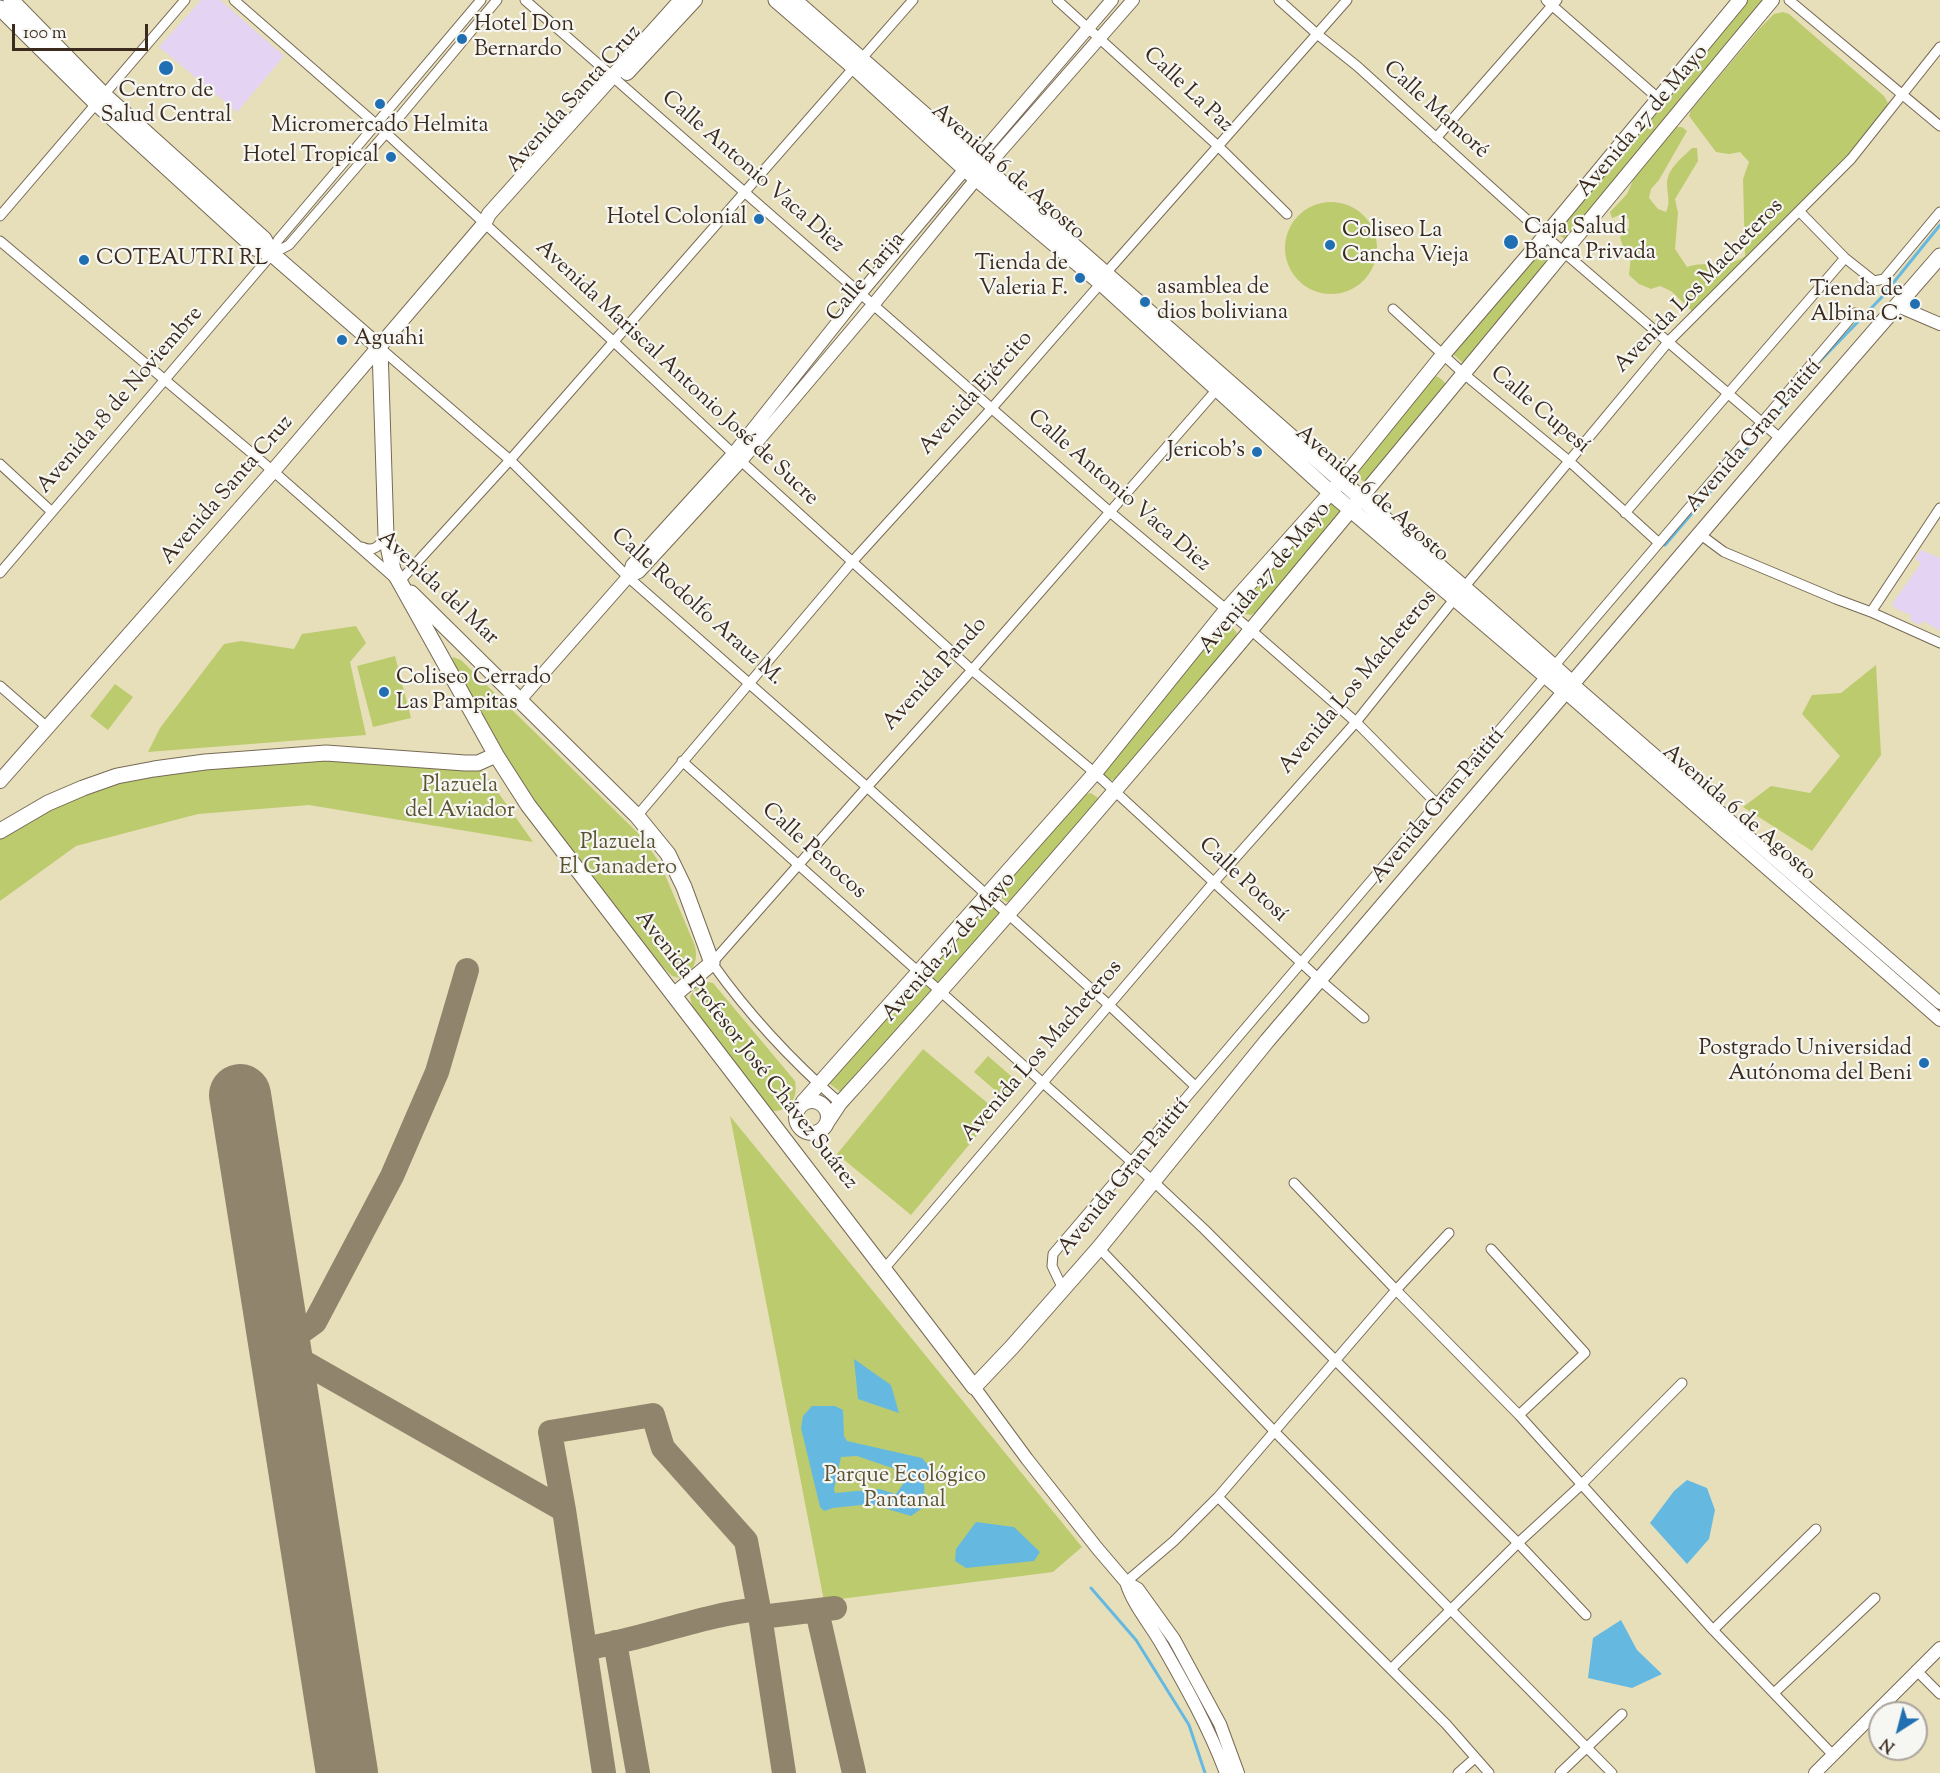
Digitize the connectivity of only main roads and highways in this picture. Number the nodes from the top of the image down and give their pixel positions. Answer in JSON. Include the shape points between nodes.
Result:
{"nodes":[{"id":1,"x":11,"y":0,"type":"edge"},
{"id":2,"x":681,"y":0,"type":"edge"},
{"id":3,"x":695,"y":0,"type":"edge"},
{"id":4,"x":776,"y":0,"type":"edge"},
{"id":5,"x":794,"y":0,"type":"edge"},
{"id":6,"x":1740,"y":0,"type":"edge"},
{"id":7,"x":1772,"y":0,"type":"edge"},
{"id":8,"x":0,"y":8,"type":"edge"},
{"id":9,"x":859,"y":64,"type":"junction"},
{"id":10,"x":615,"y":79,"type":"junction"},
{"id":11,"x":100,"y":99,"type":"junction"},
{"id":12,"x":1940,"y":256,"type":"edge"},
{"id":13,"x":380,"y":348,"type":"junction"},
{"id":14,"x":1335,"y":486,"type":"junction"},
{"id":15,"x":1360,"y":497,"type":"junction"},
{"id":16,"x":1351,"y":509,"type":"junction"},
{"id":17,"x":399,"y":582,"type":"junction"},
{"id":18,"x":1460,"y":592,"type":"junction"},
{"id":19,"x":459,"y":639,"type":"junction"},
{"id":20,"x":438,"y":651,"type":"junction"},
{"id":21,"x":1570,"y":688,"type":"junction"},
{"id":22,"x":496,"y":755,"type":"junction"},
{"id":23,"x":0,"y":781,"type":"edge"},
{"id":24,"x":0,"y":831,"type":"edge"},
{"id":25,"x":712,"y":963,"type":"joint"},
{"id":26,"x":674,"y":995,"type":"junction"},
{"id":27,"x":803,"y":1102,"type":"junction"},
{"id":28,"x":828,"y":1121,"type":"junction"},
{"id":29,"x":802,"y":1130,"type":"junction"},
{"id":30,"x":787,"y":1141,"type":"junction"},
{"id":31,"x":974,"y":1387,"type":"joint"}],
"edges":[{"from":1,"to":11,"type":"main road"},
{"from":2,"to":10,"type":"main road","name":"Avenida Santa Cruz"},
{"from":3,"to":10,"type":"main road","name":"Avenida Santa Cruz"},
{"from":4,"to":9,"type":"main road","name":"Avenida 6 de Agosto"},
{"from":5,"to":9,"type":"main road","name":"Avenida 6 de Agosto"},
{"from":6,"to":14,"type":"main road","name":"Avenida 27 de Mayo"},
{"from":7,"to":15,"type":"main road","name":"Avenida 27 de Mayo"},
{"from":8,"to":11,"type":"main road"},
{"from":9,"to":14,"type":"main road","name":"Avenida 6 de Agosto"},
{"from":10,"to":13,"type":"main road","name":"Avenida Santa Cruz","via":[[494,220],[484,224]]},
{"from":11,"to":13,"type":"main road","via":[[264,239],[272,254]]},
{"from":12,"to":21,"type":"main road","name":"Avenida Gran Paitití"},
{"from":13,"to":17,"type":"main road","name":"Avenida Profesor José Chávez Suárez","via":[[386,536]]},
{"from":13,"to":23,"type":"main road","name":"Avenida Santa Cruz"},
{"from":14,"to":15,"type":"main road","name":"Avenida 6 de Agosto"},
{"from":14,"to":16,"type":"main road","name":"Avenida 6 de Agosto"},
{"from":14,"to":27,"type":"main road","name":"Avenida 27 de Mayo","via":[[1226,610],[1095,773]]},
{"from":15,"to":16,"type":"main road","name":"Avenida 27 de Mayo"},
{"from":15,"to":18,"type":"main road","name":"Avenida 6 de Agosto"},
{"from":16,"to":18,"type":"main road","name":"Avenida 6 de Agosto"},
{"from":16,"to":28,"type":"main road","name":"Avenida 27 de Mayo","via":[[1115,792]]},
{"from":17,"to":19,"type":"main road","name":"Avenida del Mar"},
{"from":17,"to":20,"type":"main road","name":"Avenida Profesor José Chávez Suárez"},
{"from":18,"to":21,"type":"main road","name":"Avenida 6 de Agosto"},
{"from":19,"to":20,"type":"main road","via":[[444,634],[437,643]]},
{"from":19,"to":25,"type":"main road","name":"Avenida del Mar","via":[[637,816],[668,854]]},
{"from":20,"to":22,"type":"main road","name":"Avenida Profesor José Chávez Suárez"},
{"from":21,"to":31,"type":"main road","name":"Avenida Gran Paitití","via":[[1267,1041],[1099,1248]]},
{"from":22,"to":24,"type":"main road","via":[[478,763],[465,763],[326,753],[154,769],[83,788]]},
{"from":22,"to":26,"type":"main road","name":"Avenida Profesor José Chávez Suárez","via":[[528,805]]},
{"from":25,"to":26,"type":"main road","name":"Avenida Pando"},
{"from":26,"to":30,"type":"main road","name":"Avenida Profesor José Chávez Suárez"},
{"from":27,"to":28,"type":"main road","via":[[814,1100],[824,1105]]},
{"from":27,"to":29,"type":"main road","via":[[795,1116]]},
{"from":28,"to":29,"type":"main road","via":[[817,1132]]},
{"from":29,"to":30,"type":"main road"},
{"from":30,"to":31,"type":"main road","name":"Avenida Profesor José Chávez Suárez"}]}
